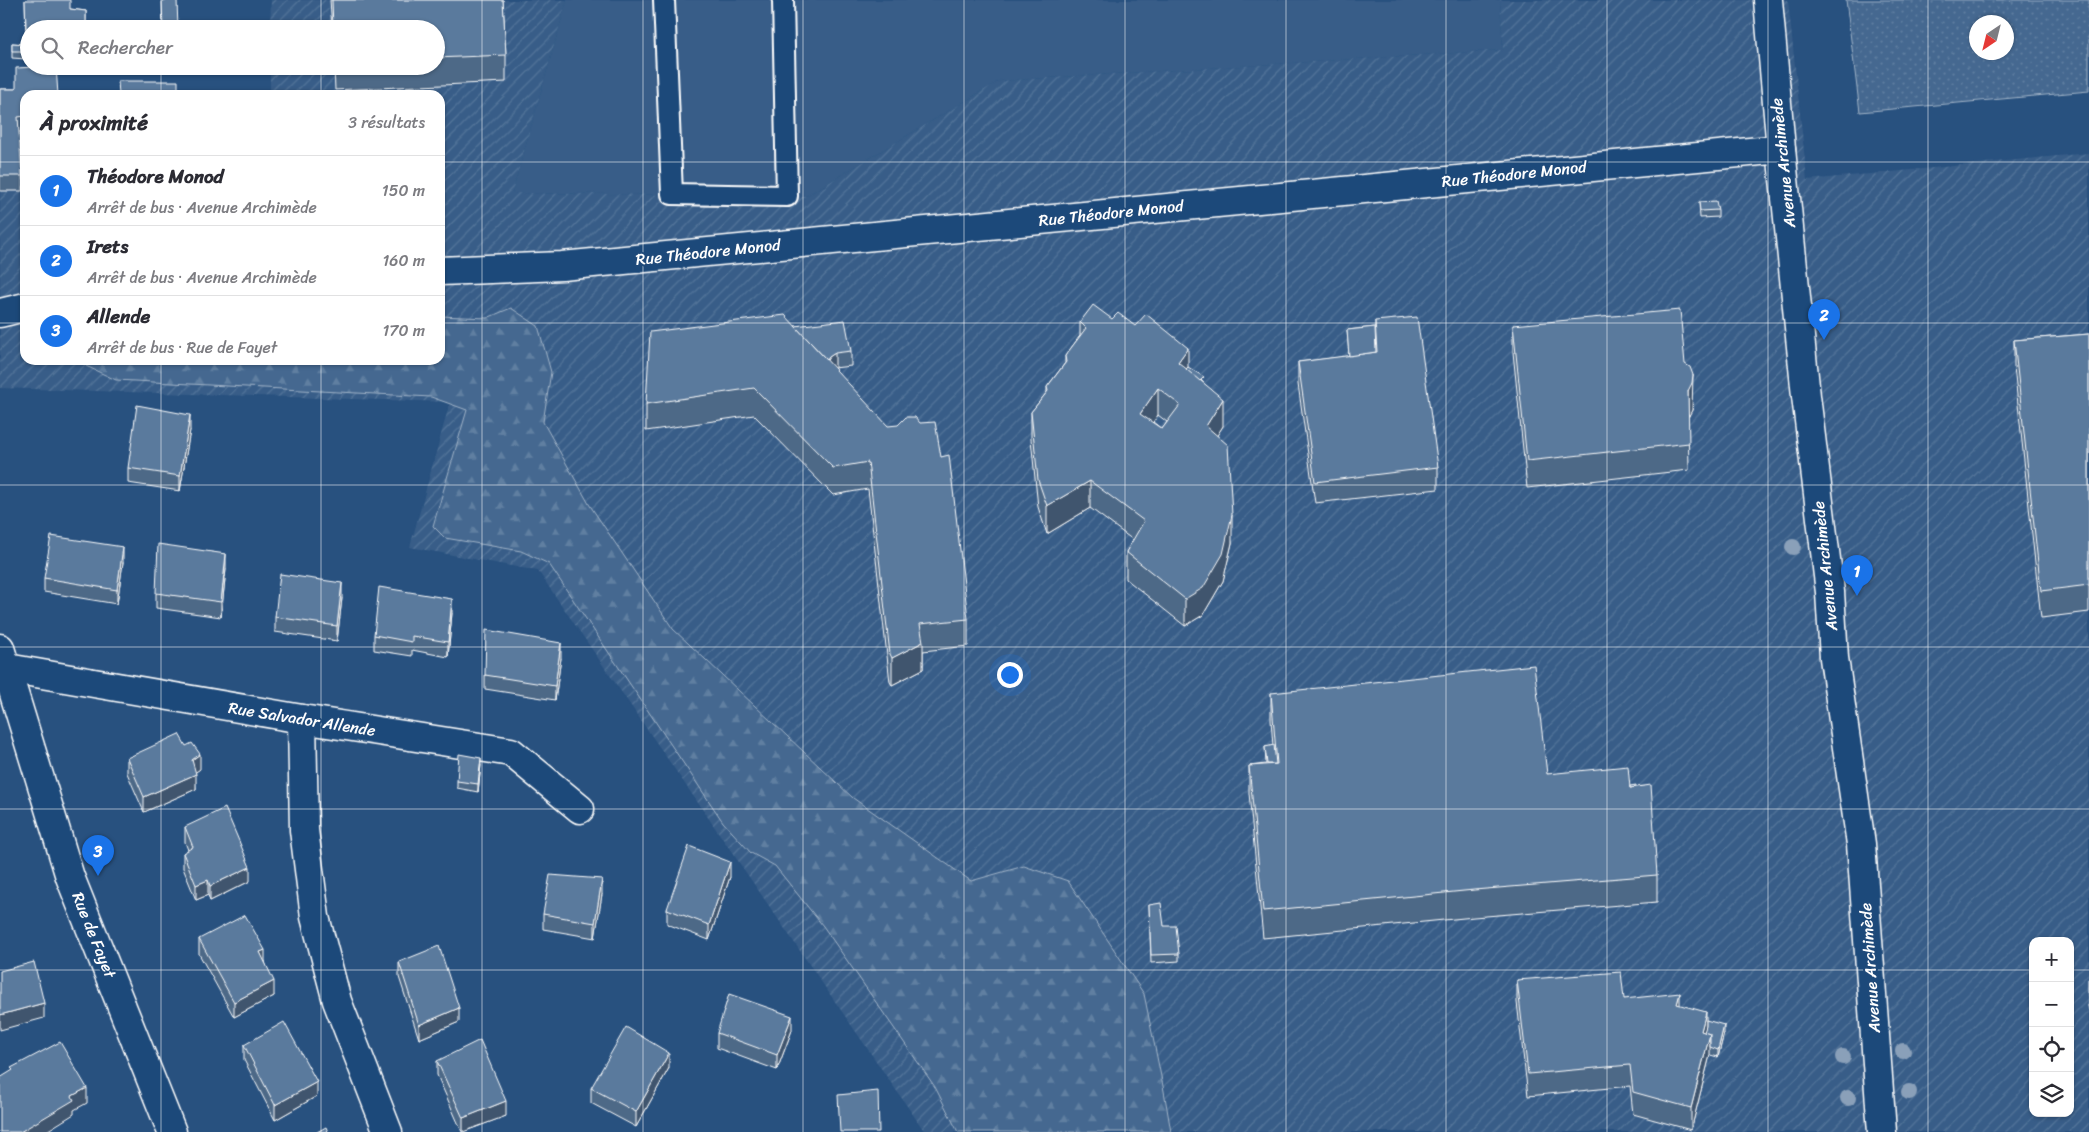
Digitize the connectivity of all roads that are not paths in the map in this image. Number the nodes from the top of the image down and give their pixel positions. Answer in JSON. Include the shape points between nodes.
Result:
{"nodes":[{"id":1,"x":664,"y":0,"type":"edge"},
{"id":2,"x":783,"y":0,"type":"edge"},
{"id":3,"x":1768,"y":0,"type":"edge"},
{"id":4,"x":1781,"y":149,"type":"junction"},
{"id":5,"x":445,"y":271,"type":"edge"},
{"id":6,"x":20,"y":307,"type":"edge"},
{"id":7,"x":0,"y":313,"type":"edge"},
{"id":8,"x":3,"y":658,"type":"edge"},
{"id":9,"x":302,"y":720,"type":"junction"},
{"id":10,"x":580,"y":809,"type":"dead end"},
{"id":11,"x":172,"y":1132,"type":"edge"},
{"id":12,"x":388,"y":1132,"type":"edge"},
{"id":13,"x":1882,"y":1132,"type":"edge"}],
"edges":[{"from":1,"to":2,"type":"lane","via":[[672,194],[787,196]]},
{"from":3,"to":4,"type":"street","name":"Avenue Archimède"},
{"from":4,"to":5,"type":"street","name":"Rue Théodore Monod","via":[[562,266]]},
{"from":4,"to":13,"type":"street","name":"Avenue Archimède","via":[[1830,592],[1834,658],[1861,844]]},
{"from":6,"to":7,"type":"street"},
{"from":8,"to":9,"type":"street","name":"Rue Salvador Allende"},
{"from":8,"to":11,"type":"street","name":"Rue de Fayet","via":[[70,877]]},
{"from":9,"to":10,"type":"street","name":"Rue Salvador Allende","via":[[511,752]]},
{"from":9,"to":12,"type":"street","via":[[304,830],[315,917],[338,1001]]}]}
